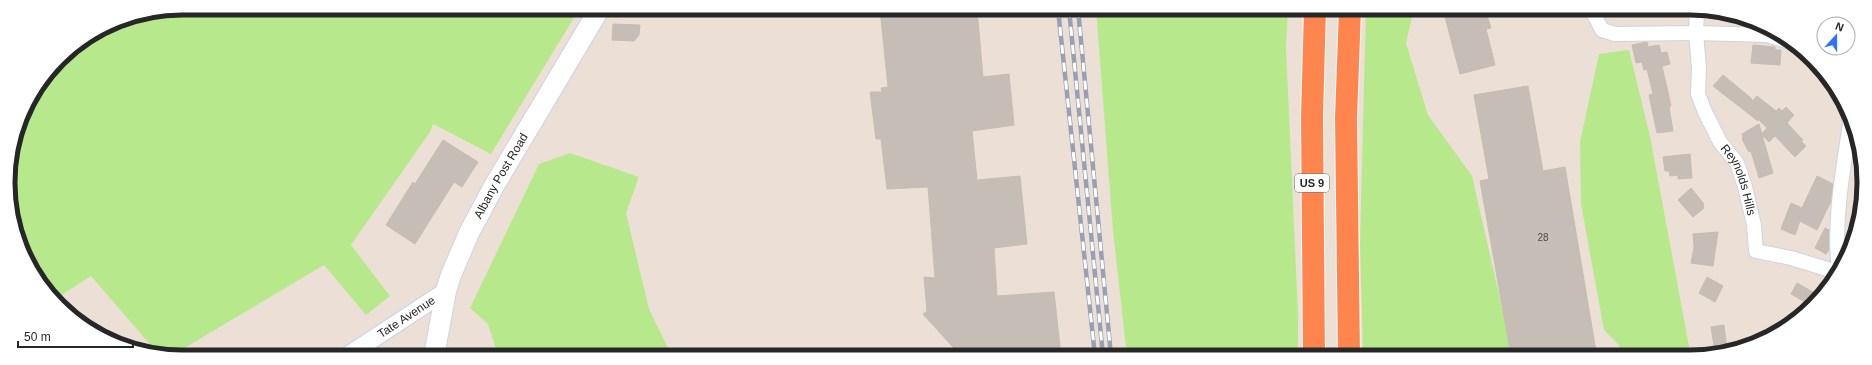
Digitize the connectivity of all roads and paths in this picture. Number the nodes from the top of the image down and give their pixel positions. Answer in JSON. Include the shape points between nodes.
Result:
{"nodes":[{"id":1,"x":596,"y":15,"type":"edge"},
{"id":2,"x":1316,"y":15,"type":"edge"},
{"id":3,"x":1350,"y":15,"type":"edge"},
{"id":4,"x":1594,"y":15,"type":"edge"},
{"id":5,"x":1697,"y":15,"type":"edge"},
{"id":6,"x":1696,"y":33,"type":"junction"},
{"id":7,"x":1772,"y":37,"type":"edge"},
{"id":8,"x":1849,"y":132,"type":"edge"},
{"id":9,"x":1838,"y":261,"type":"edge"},
{"id":10,"x":1832,"y":271,"type":"edge"},
{"id":11,"x":446,"y":291,"type":"junction"},
{"id":12,"x":356,"y":350,"type":"edge"},
{"id":13,"x":435,"y":350,"type":"edge"},
{"id":14,"x":1314,"y":350,"type":"edge"},
{"id":15,"x":1349,"y":350,"type":"edge"}],
"edges":[{"from":1,"to":11,"type":"main road","name":"Albany Post Road","via":[[481,209],[463,245]]},
{"from":2,"to":14,"type":"highway","number":"US 9","via":[[1312,118]]},
{"from":3,"to":15,"type":"highway","number":"US 9","via":[[1346,118]]},
{"from":4,"to":6,"type":"street","via":[[1602,30],[1615,34]]},
{"from":5,"to":6,"type":"street","name":"Reynolds Hills"},
{"from":6,"to":7,"type":"street"},
{"from":6,"to":10,"type":"street","name":"Reynolds Hills","via":[[1698,94],[1720,142],[1736,163],[1745,187],[1754,225],[1756,251],[1792,258]]},
{"from":8,"to":9,"type":"street","via":[[1840,194]]},
{"from":11,"to":12,"type":"street","name":"Tate Avenue"},
{"from":11,"to":13,"type":"main road","name":"Albany Post Road"}]}
